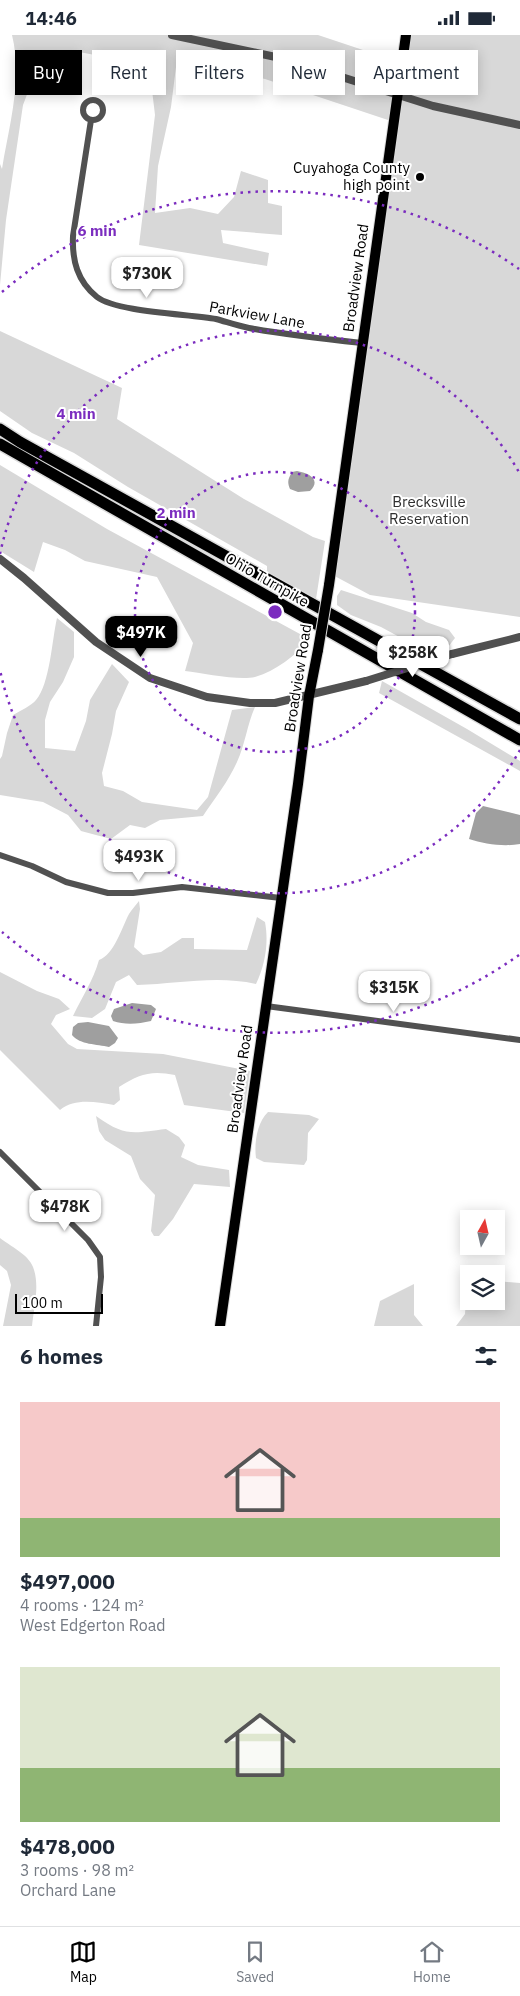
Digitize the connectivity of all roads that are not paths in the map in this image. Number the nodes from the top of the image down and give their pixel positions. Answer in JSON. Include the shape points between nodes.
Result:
{"nodes":[{"id":1,"x":172,"y":35,"type":"edge"},
{"id":2,"x":406,"y":35,"type":"edge"},
{"id":3,"x":404,"y":50,"type":"edge"},
{"id":4,"x":355,"y":81,"type":"edge"},
{"id":5,"x":397,"y":95,"type":"edge"},
{"id":6,"x":400,"y":95,"type":"edge"},
{"id":7,"x":91,"y":120,"type":"dead end"},
{"id":8,"x":520,"y":125,"type":"edge"},
{"id":9,"x":362,"y":343,"type":"junction"},
{"id":10,"x":0,"y":429,"type":"edge"},
{"id":11,"x":0,"y":444,"type":"edge"},
{"id":12,"x":0,"y":559,"type":"edge"},
{"id":13,"x":520,"y":637,"type":"edge"},
{"id":14,"x":309,"y":696,"type":"junction"},
{"id":15,"x":520,"y":719,"type":"edge"},
{"id":16,"x":520,"y":740,"type":"edge"},
{"id":17,"x":0,"y":855,"type":"edge"},
{"id":18,"x":281,"y":898,"type":"junction"},
{"id":19,"x":266,"y":1006,"type":"junction"},
{"id":20,"x":520,"y":1040,"type":"edge"},
{"id":21,"x":0,"y":1152,"type":"edge"},
{"id":22,"x":96,"y":1326,"type":"edge"},
{"id":23,"x":220,"y":1326,"type":"edge"}],
"edges":[{"from":1,"to":4,"type":"street","via":[[284,59]]},
{"from":2,"to":3,"type":"main road","name":"Broadview Road"},
{"from":5,"to":9,"type":"main road","name":"Broadview Road"},
{"from":6,"to":8,"type":"street","via":[[433,106]]},
{"from":7,"to":9,"type":"street","name":"Parkview Lane","via":[[72,255],[81,278],[98,298],[118,305],[216,319],[247,328]]},
{"from":9,"to":14,"type":"main road","name":"Broadview Road","bridge":true,"via":[[329,585]]},
{"from":10,"to":15,"type":"highway","name":"Ohio Turnpike"},
{"from":11,"to":16,"type":"highway","name":"Ohio Turnpike"},
{"from":12,"to":14,"type":"street","via":[[96,642],[150,678],[206,697],[250,703],[275,703]]},
{"from":13,"to":14,"type":"street","bridge":true},
{"from":14,"to":18,"type":"main road","name":"Broadview Road"},
{"from":17,"to":18,"type":"street","via":[[66,882],[108,893],[182,887]]},
{"from":18,"to":19,"type":"main road","name":"Broadview Road"},
{"from":19,"to":20,"type":"street"},
{"from":19,"to":23,"type":"main road","name":"Broadview Road"},
{"from":21,"to":22,"type":"street","via":[[100,1257]]}]}
